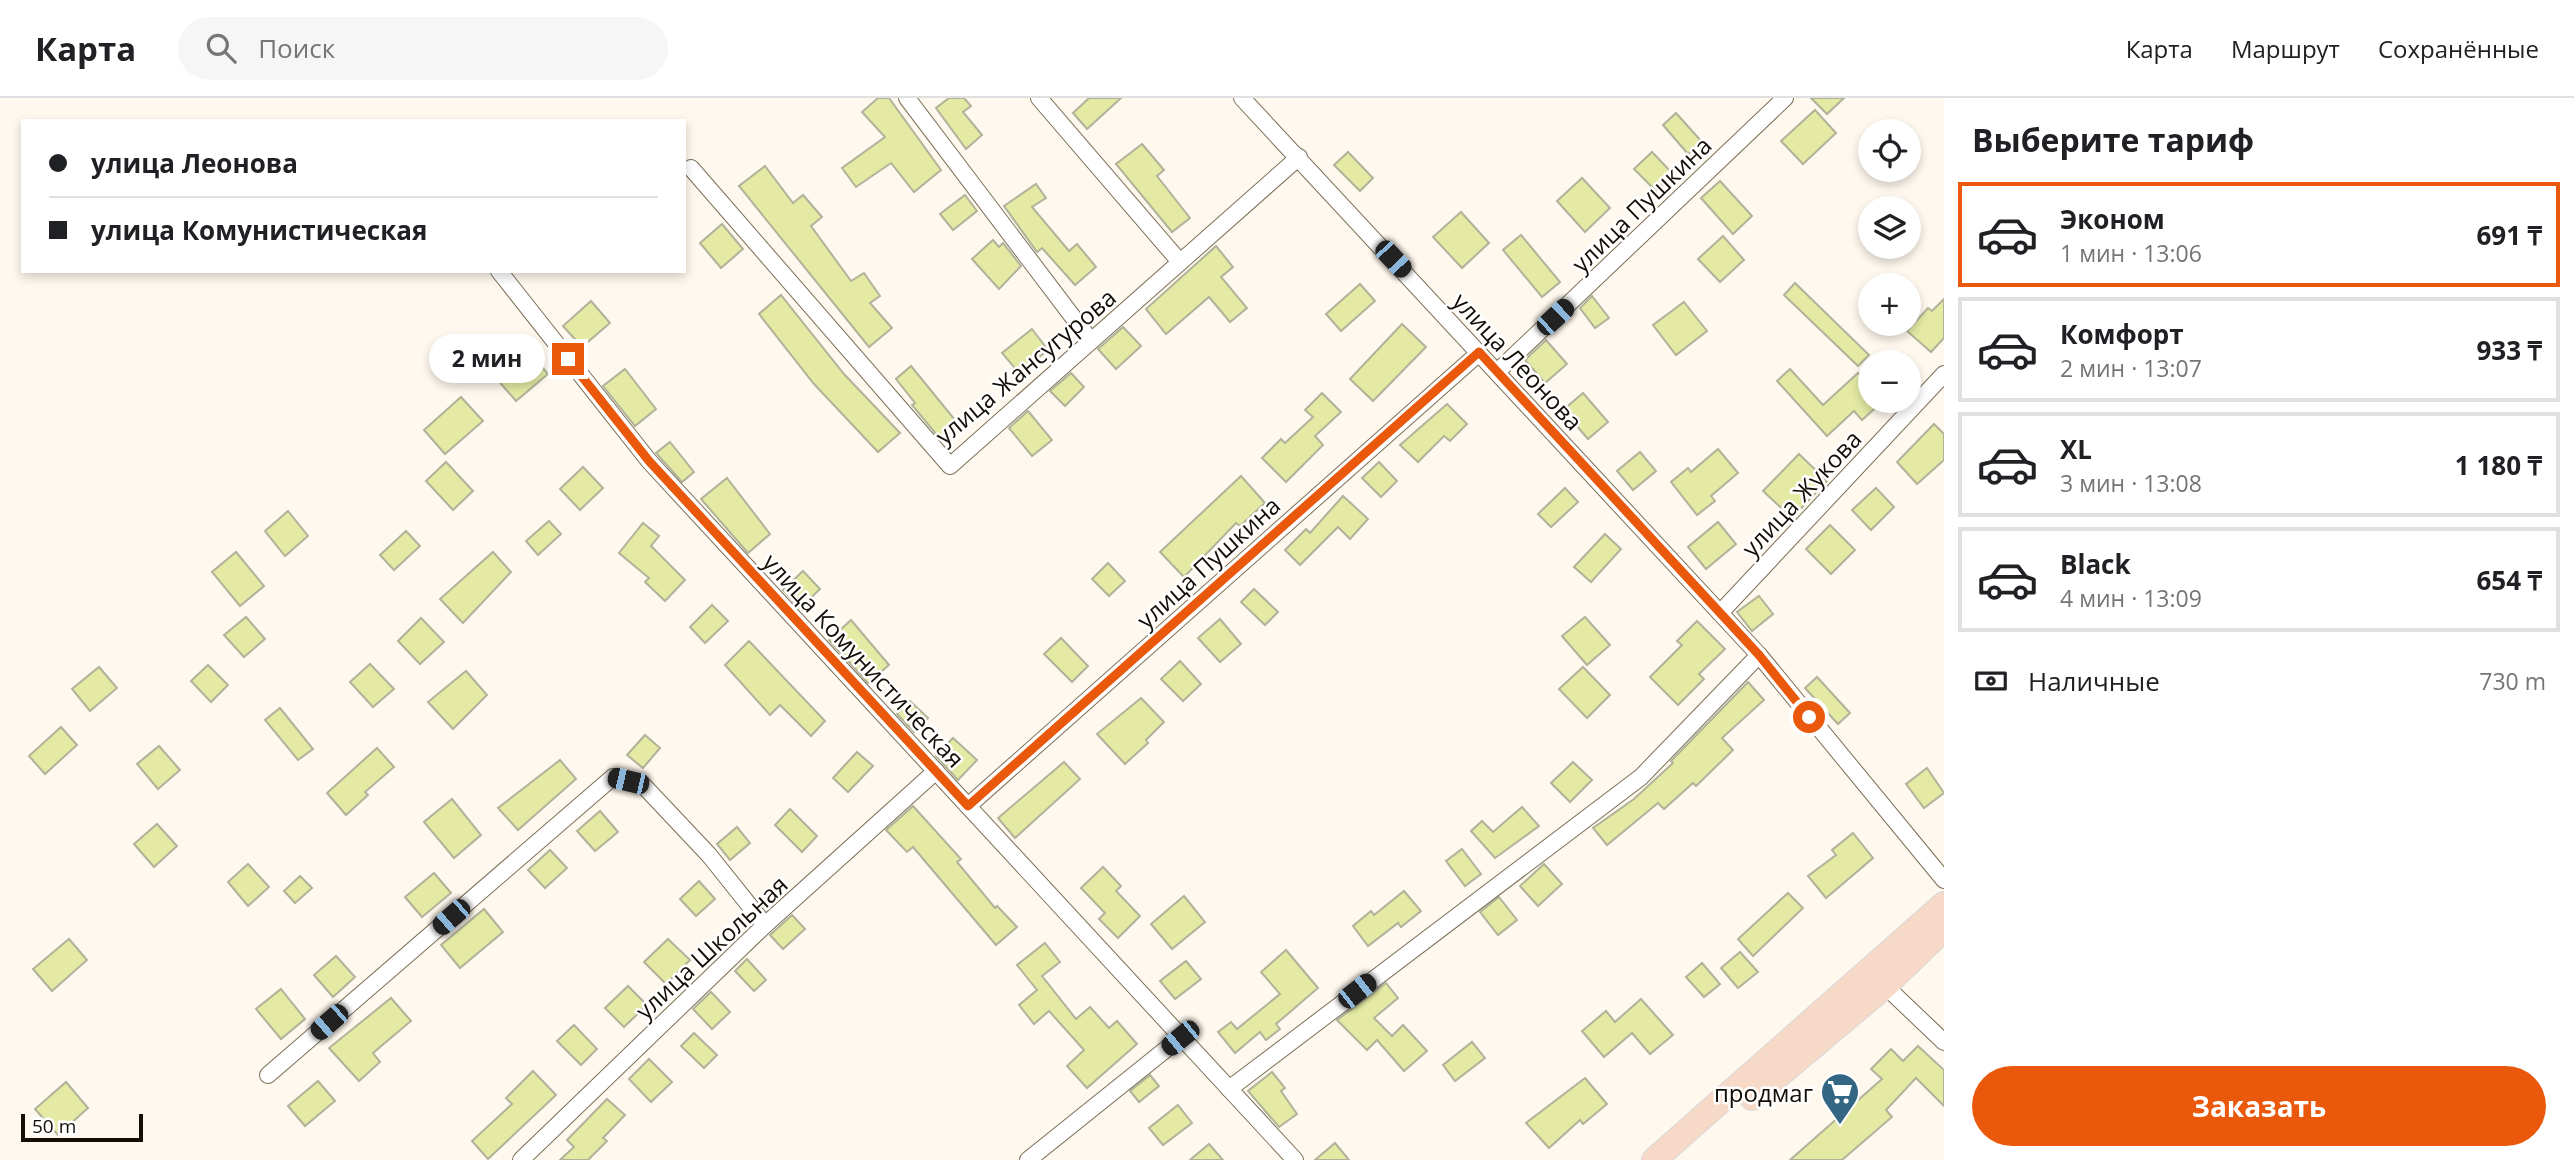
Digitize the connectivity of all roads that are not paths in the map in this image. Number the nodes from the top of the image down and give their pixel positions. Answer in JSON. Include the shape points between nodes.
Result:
{"nodes":[{"id":1,"x":907,"y":98,"type":"edge"},
{"id":2,"x":1039,"y":98,"type":"edge"},
{"id":3,"x":1242,"y":98,"type":"edge"},
{"id":4,"x":1785,"y":98,"type":"edge"},
{"id":5,"x":1299,"y":157,"type":"junction"},
{"id":6,"x":691,"y":169,"type":"dead end"},
{"id":7,"x":1180,"y":262,"type":"junction"},
{"id":8,"x":501,"y":273,"type":"edge"},
{"id":9,"x":1091,"y":341,"type":"junction"},
{"id":10,"x":1479,"y":352,"type":"junction"},
{"id":11,"x":1497,"y":372,"type":"junction"},
{"id":12,"x":1944,"y":374,"type":"edge"},
{"id":13,"x":1720,"y":613,"type":"junction"},
{"id":14,"x":1759,"y":655,"type":"junction"},
{"id":15,"x":936,"y":771,"type":"junction"},
{"id":16,"x":968,"y":806,"type":"junction"},
{"id":17,"x":1944,"y":880,"type":"edge"},
{"id":18,"x":1944,"y":904,"type":"edge"},
{"id":19,"x":765,"y":925,"type":"junction"},
{"id":20,"x":1944,"y":929,"type":"edge"},
{"id":21,"x":1878,"y":979,"type":"junction"},
{"id":22,"x":1180,"y":1038,"type":"junction"},
{"id":23,"x":1944,"y":1042,"type":"edge"},
{"id":24,"x":268,"y":1075,"type":"dead end"},
{"id":25,"x":1229,"y":1089,"type":"junction"},
{"id":26,"x":522,"y":1160,"type":"edge"},
{"id":27,"x":1028,"y":1160,"type":"edge"},
{"id":28,"x":1295,"y":1160,"type":"edge"},
{"id":29,"x":1654,"y":1160,"type":"edge"},
{"id":30,"x":1679,"y":1160,"type":"edge"}],
"edges":[{"from":1,"to":9,"type":"street"},
{"from":2,"to":7,"type":"street"},
{"from":3,"to":5,"type":"street","name":"улица Леонова"},
{"from":4,"to":11,"type":"street","name":"улица Пушкина"},
{"from":5,"to":7,"type":"street","name":"улица Жансугурова"},
{"from":5,"to":10,"type":"street","name":"улица Леонова"},
{"from":6,"to":9,"type":"street","name":"улица Жансугурова","via":[[950,467]]},
{"from":7,"to":9,"type":"street","name":"улица Жансугурова"},
{"from":8,"to":15,"type":"street","name":"улица Комунистическая","via":[[649,461]]},
{"from":10,"to":11,"type":"street","name":"улица Леонова"},
{"from":10,"to":16,"type":"street","name":"улица Пушкина"},
{"from":11,"to":13,"type":"street","name":"улица Леонова"},
{"from":12,"to":13,"type":"street","name":"улица Жукова"},
{"from":13,"to":14,"type":"street","name":"улица Леонова"},
{"from":14,"to":17,"type":"street","name":"улица Леонова"},
{"from":14,"to":25,"type":"street","via":[[1641,777]]},
{"from":15,"to":16,"type":"street","name":"улица Комунистическая"},
{"from":15,"to":19,"type":"street","name":"улица Школьная"},
{"from":16,"to":22,"type":"street","name":"улица Комунистическая"},
{"from":18,"to":21,"type":"main road"},
{"from":19,"to":24,"type":"street","via":[[709,855],[643,785],[613,777]]},
{"from":19,"to":26,"type":"street","name":"улица Школьная"},
{"from":20,"to":21,"type":"main road"},
{"from":21,"to":23,"type":"street"},
{"from":21,"to":29,"type":"main road"},
{"from":21,"to":30,"type":"main road"},
{"from":22,"to":25,"type":"street","name":"улица Комунистическая"},
{"from":22,"to":27,"type":"street"},
{"from":25,"to":28,"type":"street","name":"улица Комунистическая"}]}
